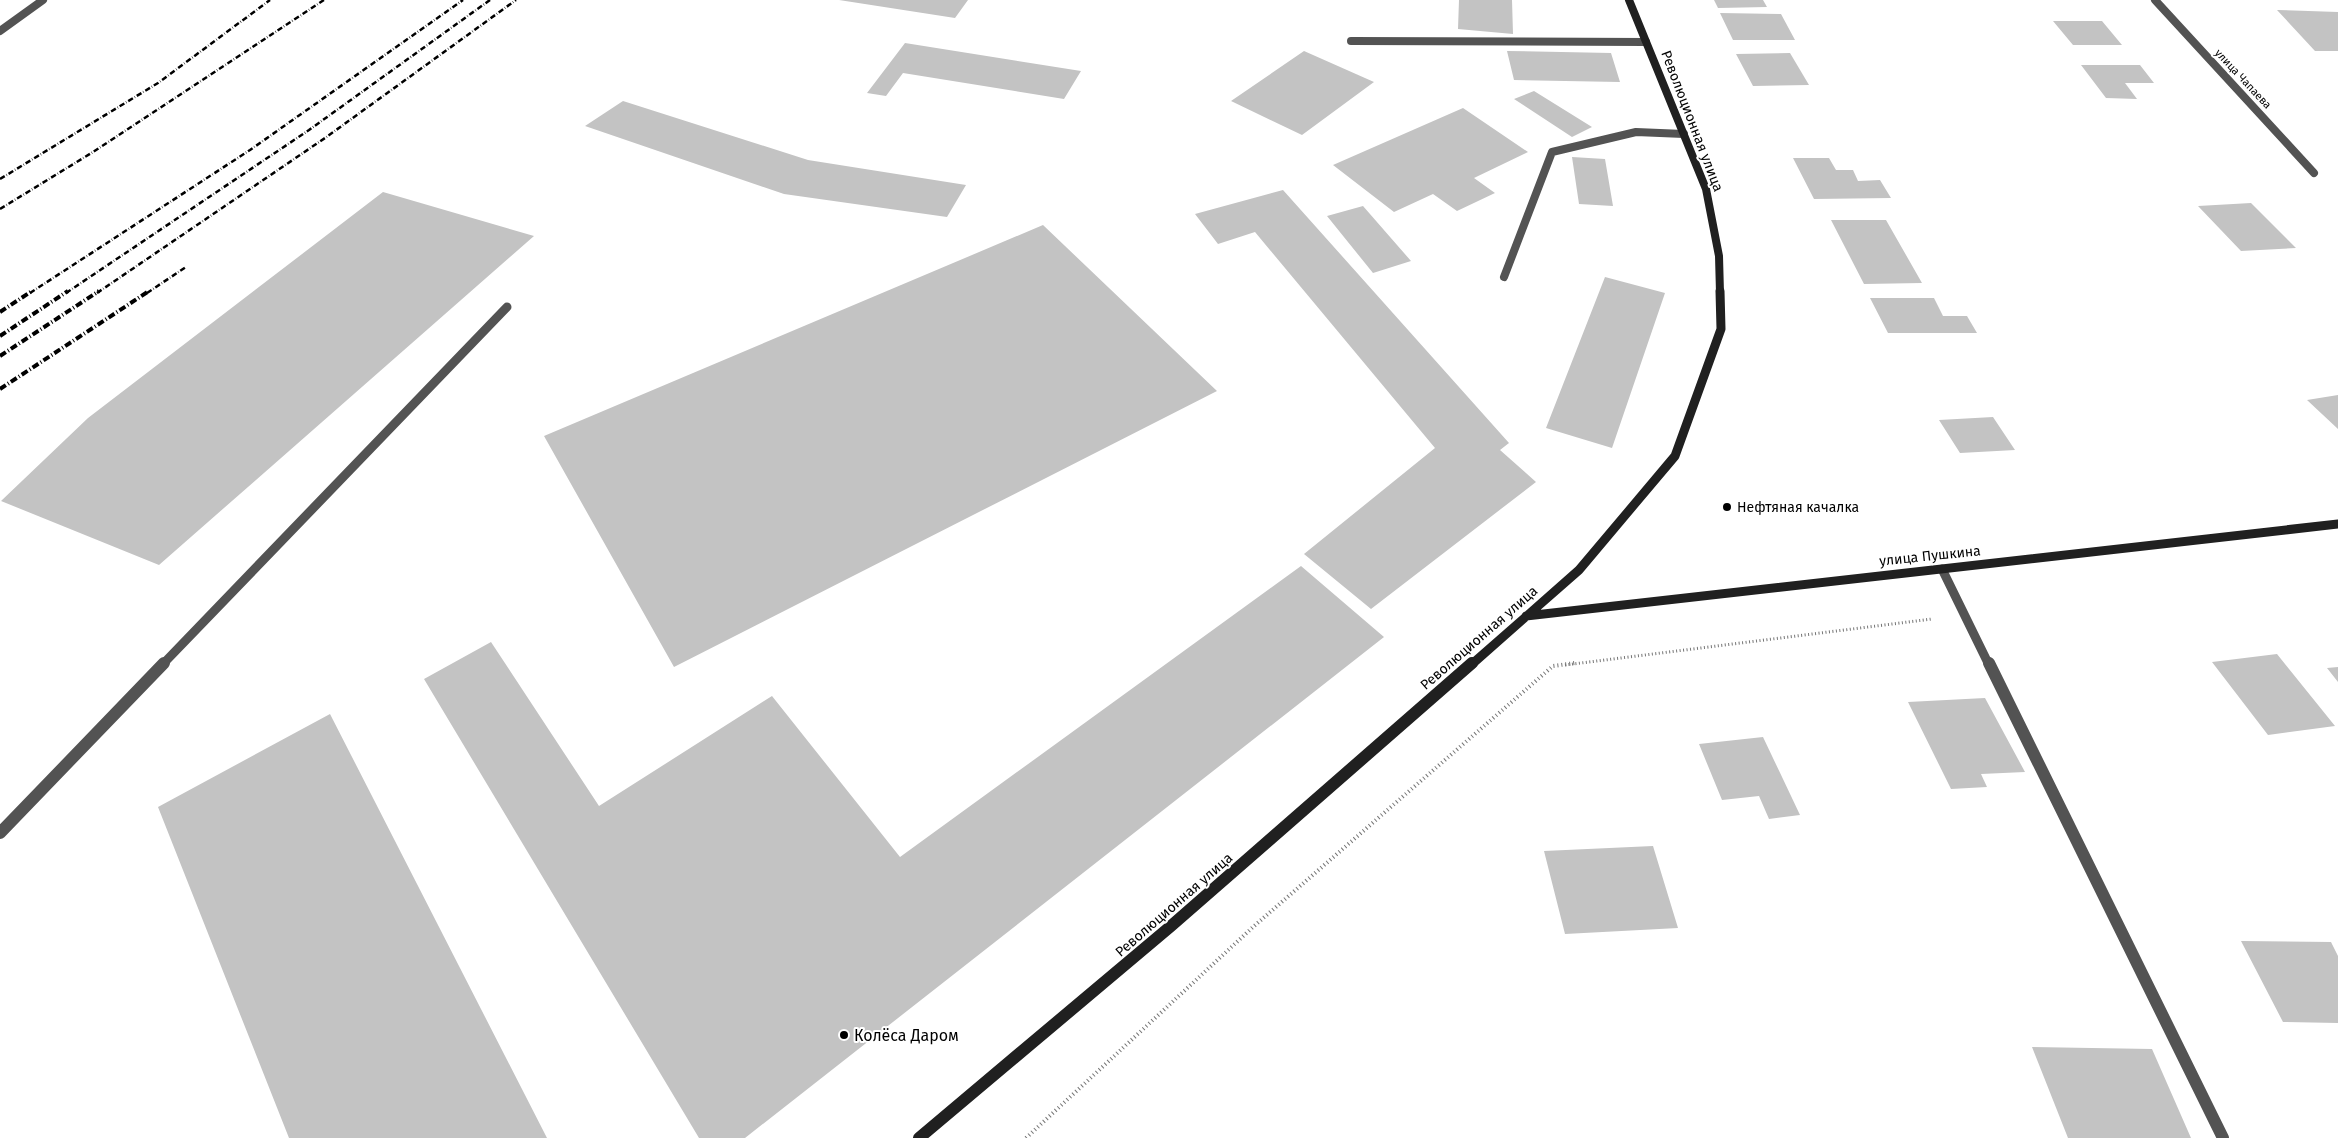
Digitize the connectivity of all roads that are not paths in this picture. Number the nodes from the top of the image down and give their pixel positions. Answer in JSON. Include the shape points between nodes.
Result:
{"nodes":[{"id":1,"x":43,"y":0,"type":"edge"},
{"id":2,"x":1629,"y":0,"type":"edge"},
{"id":3,"x":2155,"y":0,"type":"edge"},
{"id":4,"x":0,"y":31,"type":"edge"},
{"id":5,"x":1351,"y":42,"type":"dead end"},
{"id":6,"x":1646,"y":42,"type":"junction"},
{"id":7,"x":1684,"y":134,"type":"junction"},
{"id":8,"x":2314,"y":173,"type":"dead end"},
{"id":9,"x":1504,"y":277,"type":"dead end"},
{"id":10,"x":508,"y":307,"type":"dead end"},
{"id":11,"x":2338,"y":524,"type":"edge"},
{"id":12,"x":1942,"y":569,"type":"junction"},
{"id":13,"x":1525,"y":616,"type":"junction"},
{"id":14,"x":0,"y":833,"type":"edge"},
{"id":15,"x":919,"y":1138,"type":"edge"},
{"id":16,"x":2223,"y":1138,"type":"edge"}],
"edges":[{"from":1,"to":4,"type":"street"},
{"from":2,"to":6,"type":"main road","name":"Революционная улица"},
{"from":3,"to":8,"type":"street","name":"улица Чапаева"},
{"from":5,"to":6,"type":"street"},
{"from":6,"to":7,"type":"main road","name":"Революционная улица"},
{"from":7,"to":9,"type":"street","via":[[1636,132],[1552,152]]},
{"from":7,"to":13,"type":"main road","name":"Революционная улица","via":[[1706,189],[1720,256],[1721,329],[1675,456],[1579,570]]},
{"from":10,"to":14,"type":"street"},
{"from":11,"to":12,"type":"main road","name":"улица Пушкина"},
{"from":12,"to":13,"type":"main road","name":"улица Пушкина"},
{"from":12,"to":16,"type":"street"},
{"from":13,"to":15,"type":"main road","name":"Революционная улица","via":[[1171,926]]}]}
